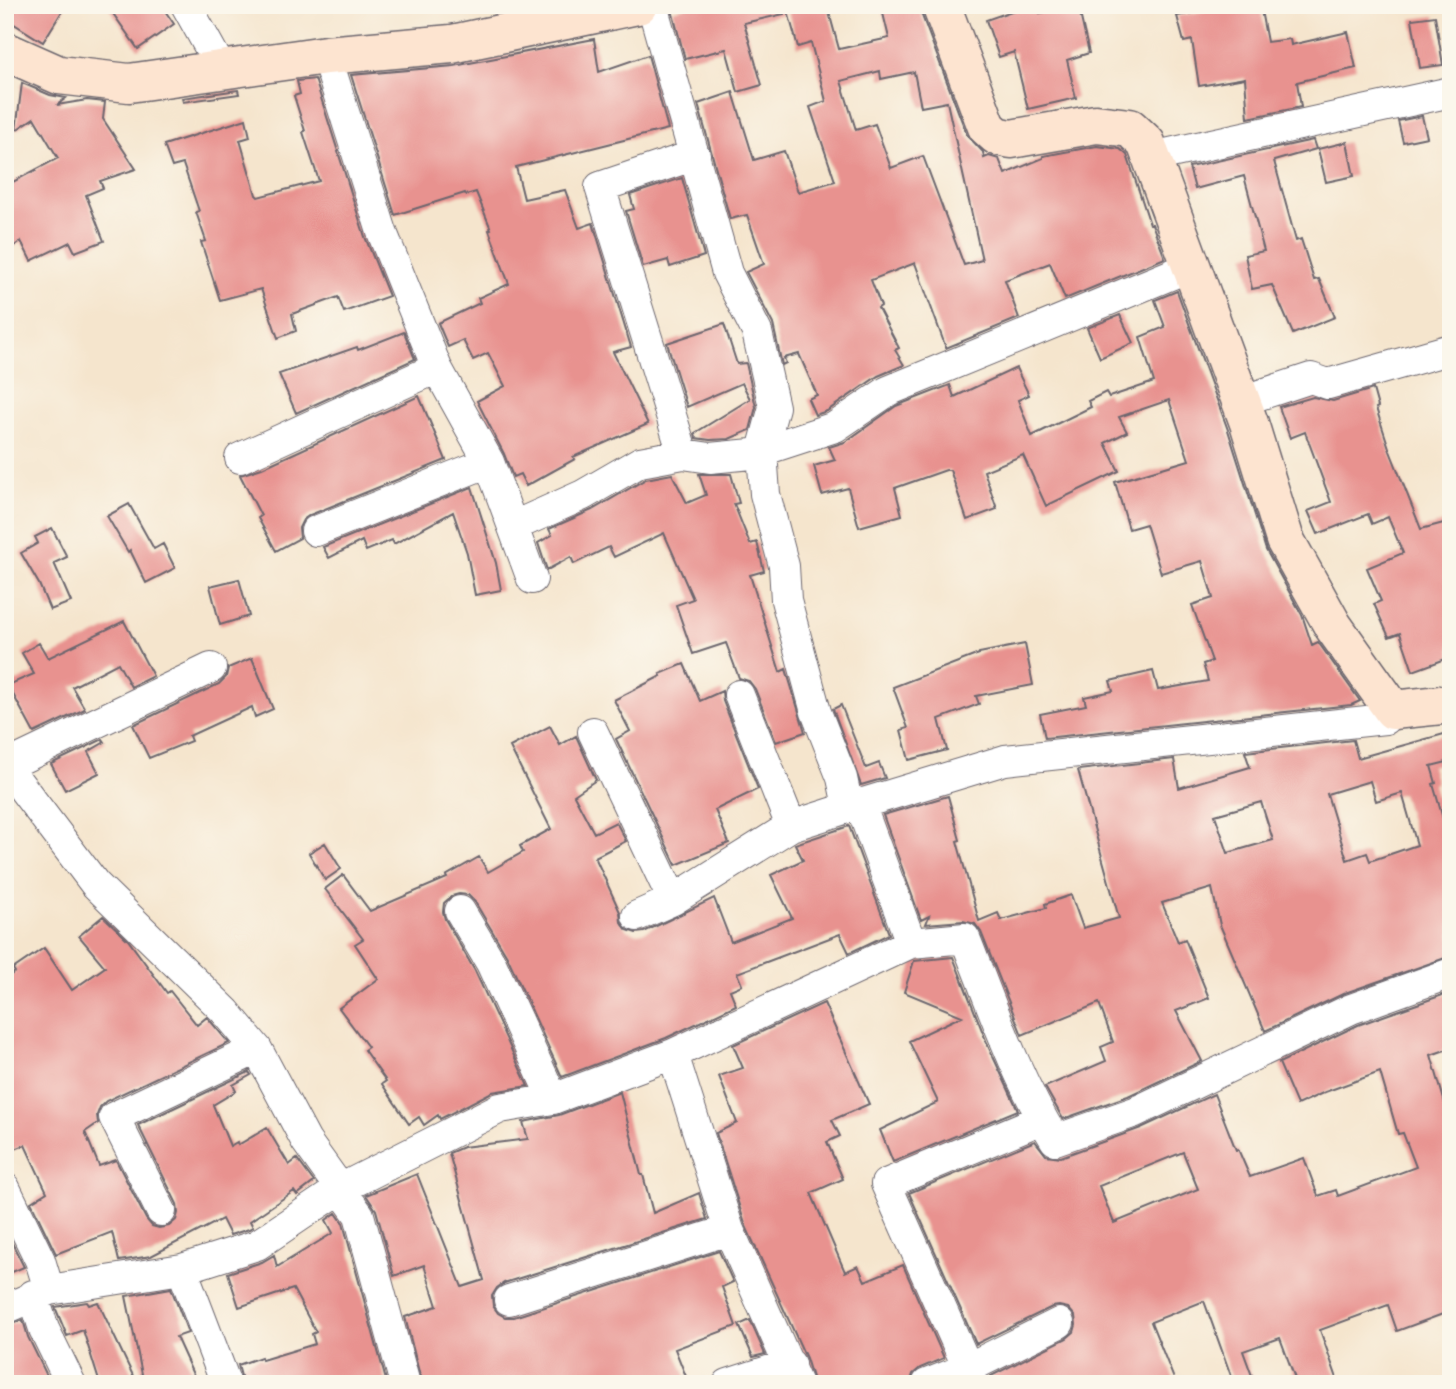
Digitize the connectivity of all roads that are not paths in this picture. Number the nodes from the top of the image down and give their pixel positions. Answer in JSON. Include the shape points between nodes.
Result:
{"nodes":[{"id":1,"x":187,"y":5,"type":"edge"},
{"id":2,"x":638,"y":5,"type":"edge"},
{"id":3,"x":652,"y":5,"type":"edge"},
{"id":4,"x":941,"y":5,"type":"edge"},
{"id":5,"x":5,"y":51,"type":"edge"},
{"id":6,"x":326,"y":55,"type":"junction"},
{"id":7,"x":222,"y":70,"type":"junction"},
{"id":8,"x":1451,"y":92,"type":"edge"},
{"id":9,"x":695,"y":155,"type":"junction"},
{"id":10,"x":1152,"y":157,"type":"junction"},
{"id":11,"x":1192,"y":266,"type":"junction"},
{"id":12,"x":1451,"y":349,"type":"edge"},
{"id":13,"x":437,"y":368,"type":"junction"},
{"id":14,"x":1241,"y":401,"type":"junction"},
{"id":15,"x":762,"y":451,"type":"junction"},
{"id":16,"x":683,"y":454,"type":"junction"},
{"id":17,"x":240,"y":458,"type":"dead end"},
{"id":18,"x":489,"y":462,"type":"junction"},
{"id":19,"x":514,"y":526,"type":"junction"},
{"id":20,"x":316,"y":531,"type":"dead end"},
{"id":21,"x":532,"y":579,"type":"dead end"},
{"id":22,"x":211,"y":668,"type":"dead end"},
{"id":23,"x":739,"y":695,"type":"dead end"},
{"id":24,"x":1451,"y":704,"type":"edge"},
{"id":25,"x":1393,"y":710,"type":"junction"},
{"id":26,"x":593,"y":732,"type":"dead end"},
{"id":27,"x":6,"y":766,"type":"edge"},
{"id":28,"x":860,"y":804,"type":"junction"},
{"id":29,"x":792,"y":826,"type":"junction"},
{"id":30,"x":673,"y":900,"type":"junction"},
{"id":31,"x":460,"y":911,"type":"dead end"},
{"id":32,"x":637,"y":916,"type":"dead end"},
{"id":33,"x":911,"y":943,"type":"junction"},
{"id":34,"x":1451,"y":973,"type":"edge"},
{"id":35,"x":257,"y":1049,"type":"junction"},
{"id":36,"x":673,"y":1054,"type":"junction"},
{"id":37,"x":553,"y":1099,"type":"junction"},
{"id":38,"x":1042,"y":1119,"type":"junction"},
{"id":39,"x":5,"y":1188,"type":"edge"},
{"id":40,"x":340,"y":1189,"type":"junction"},
{"id":41,"x":161,"y":1211,"type":"dead end"},
{"id":42,"x":729,"y":1230,"type":"junction"},
{"id":43,"x":182,"y":1269,"type":"junction"},
{"id":44,"x":41,"y":1292,"type":"junction"},
{"id":45,"x":509,"y":1300,"type":"dead end"},
{"id":46,"x":5,"y":1309,"type":"edge"},
{"id":47,"x":1059,"y":1323,"type":"dead end"},
{"id":48,"x":793,"y":1374,"type":"edge"},
{"id":49,"x":972,"y":1376,"type":"edge"},
{"id":50,"x":71,"y":1384,"type":"edge"},
{"id":51,"x":226,"y":1384,"type":"edge"},
{"id":52,"x":405,"y":1384,"type":"edge"},
{"id":53,"x":728,"y":1384,"type":"edge"},
{"id":54,"x":927,"y":1384,"type":"edge"}],
"edges":[{"from":1,"to":7,"type":"street"},
{"from":2,"to":6,"type":"main road","via":[[452,44]]},
{"from":3,"to":9,"type":"street"},
{"from":4,"to":10,"type":"main road","via":[[987,128],[997,136],[1011,139],[1096,124],[1130,128],[1146,143]]},
{"from":5,"to":7,"type":"main road","via":[[59,75],[129,83]]},
{"from":6,"to":7,"type":"main road"},
{"from":6,"to":13,"type":"street","via":[[382,232]]},
{"from":8,"to":10,"type":"street"},
{"from":9,"to":15,"type":"street","via":[[727,273],[757,332],[774,407]]},
{"from":9,"to":16,"type":"street","via":[[600,187]]},
{"from":10,"to":11,"type":"main road"},
{"from":11,"to":14,"type":"main road"},
{"from":11,"to":15,"type":"street","via":[[888,391],[835,427]]},
{"from":12,"to":14,"type":"street","via":[[1328,384],[1311,378]]},
{"from":13,"to":17,"type":"street"},
{"from":13,"to":18,"type":"street"},
{"from":14,"to":25,"type":"main road","via":[[1285,540],[1333,626]]},
{"from":15,"to":16,"type":"street","via":[[710,458]]},
{"from":15,"to":28,"type":"street","via":[[765,494],[783,566],[786,600],[817,712],[846,797]]},
{"from":16,"to":19,"type":"street","via":[[640,462],[583,495]]},
{"from":18,"to":19,"type":"street"},
{"from":18,"to":20,"type":"street"},
{"from":19,"to":21,"type":"street"},
{"from":22,"to":27,"type":"street"},
{"from":23,"to":29,"type":"street"},
{"from":24,"to":25,"type":"main road"},
{"from":25,"to":28,"type":"street","via":[[1385,719],[1004,760]]},
{"from":26,"to":30,"type":"street"},
{"from":27,"to":35,"type":"street","via":[[95,884],[226,1012]]},
{"from":28,"to":29,"type":"street"},
{"from":28,"to":33,"type":"street"},
{"from":29,"to":30,"type":"street"},
{"from":30,"to":32,"type":"street"},
{"from":31,"to":37,"type":"street","via":[[491,963]]},
{"from":33,"to":36,"type":"street"},
{"from":33,"to":38,"type":"street","via":[[965,938]]},
{"from":34,"to":38,"type":"street","via":[[1351,1009],[1135,1112],[1055,1140]]},
{"from":35,"to":40,"type":"street","via":[[306,1141]]},
{"from":35,"to":41,"type":"street","via":[[114,1117]]},
{"from":36,"to":37,"type":"street"},
{"from":36,"to":42,"type":"street"},
{"from":37,"to":40,"type":"street","via":[[500,1108]]},
{"from":38,"to":49,"type":"street","via":[[886,1184]]},
{"from":39,"to":44,"type":"street","via":[[40,1260]]},
{"from":40,"to":43,"type":"street","via":[[257,1245]]},
{"from":40,"to":52,"type":"street","via":[[359,1215]]},
{"from":42,"to":45,"type":"street"},
{"from":42,"to":48,"type":"street"},
{"from":43,"to":44,"type":"street"},
{"from":43,"to":51,"type":"street"},
{"from":44,"to":46,"type":"street"},
{"from":44,"to":50,"type":"street","via":[[44,1329]]},
{"from":47,"to":49,"type":"street"},
{"from":48,"to":53,"type":"street"},
{"from":49,"to":54,"type":"street"}]}
